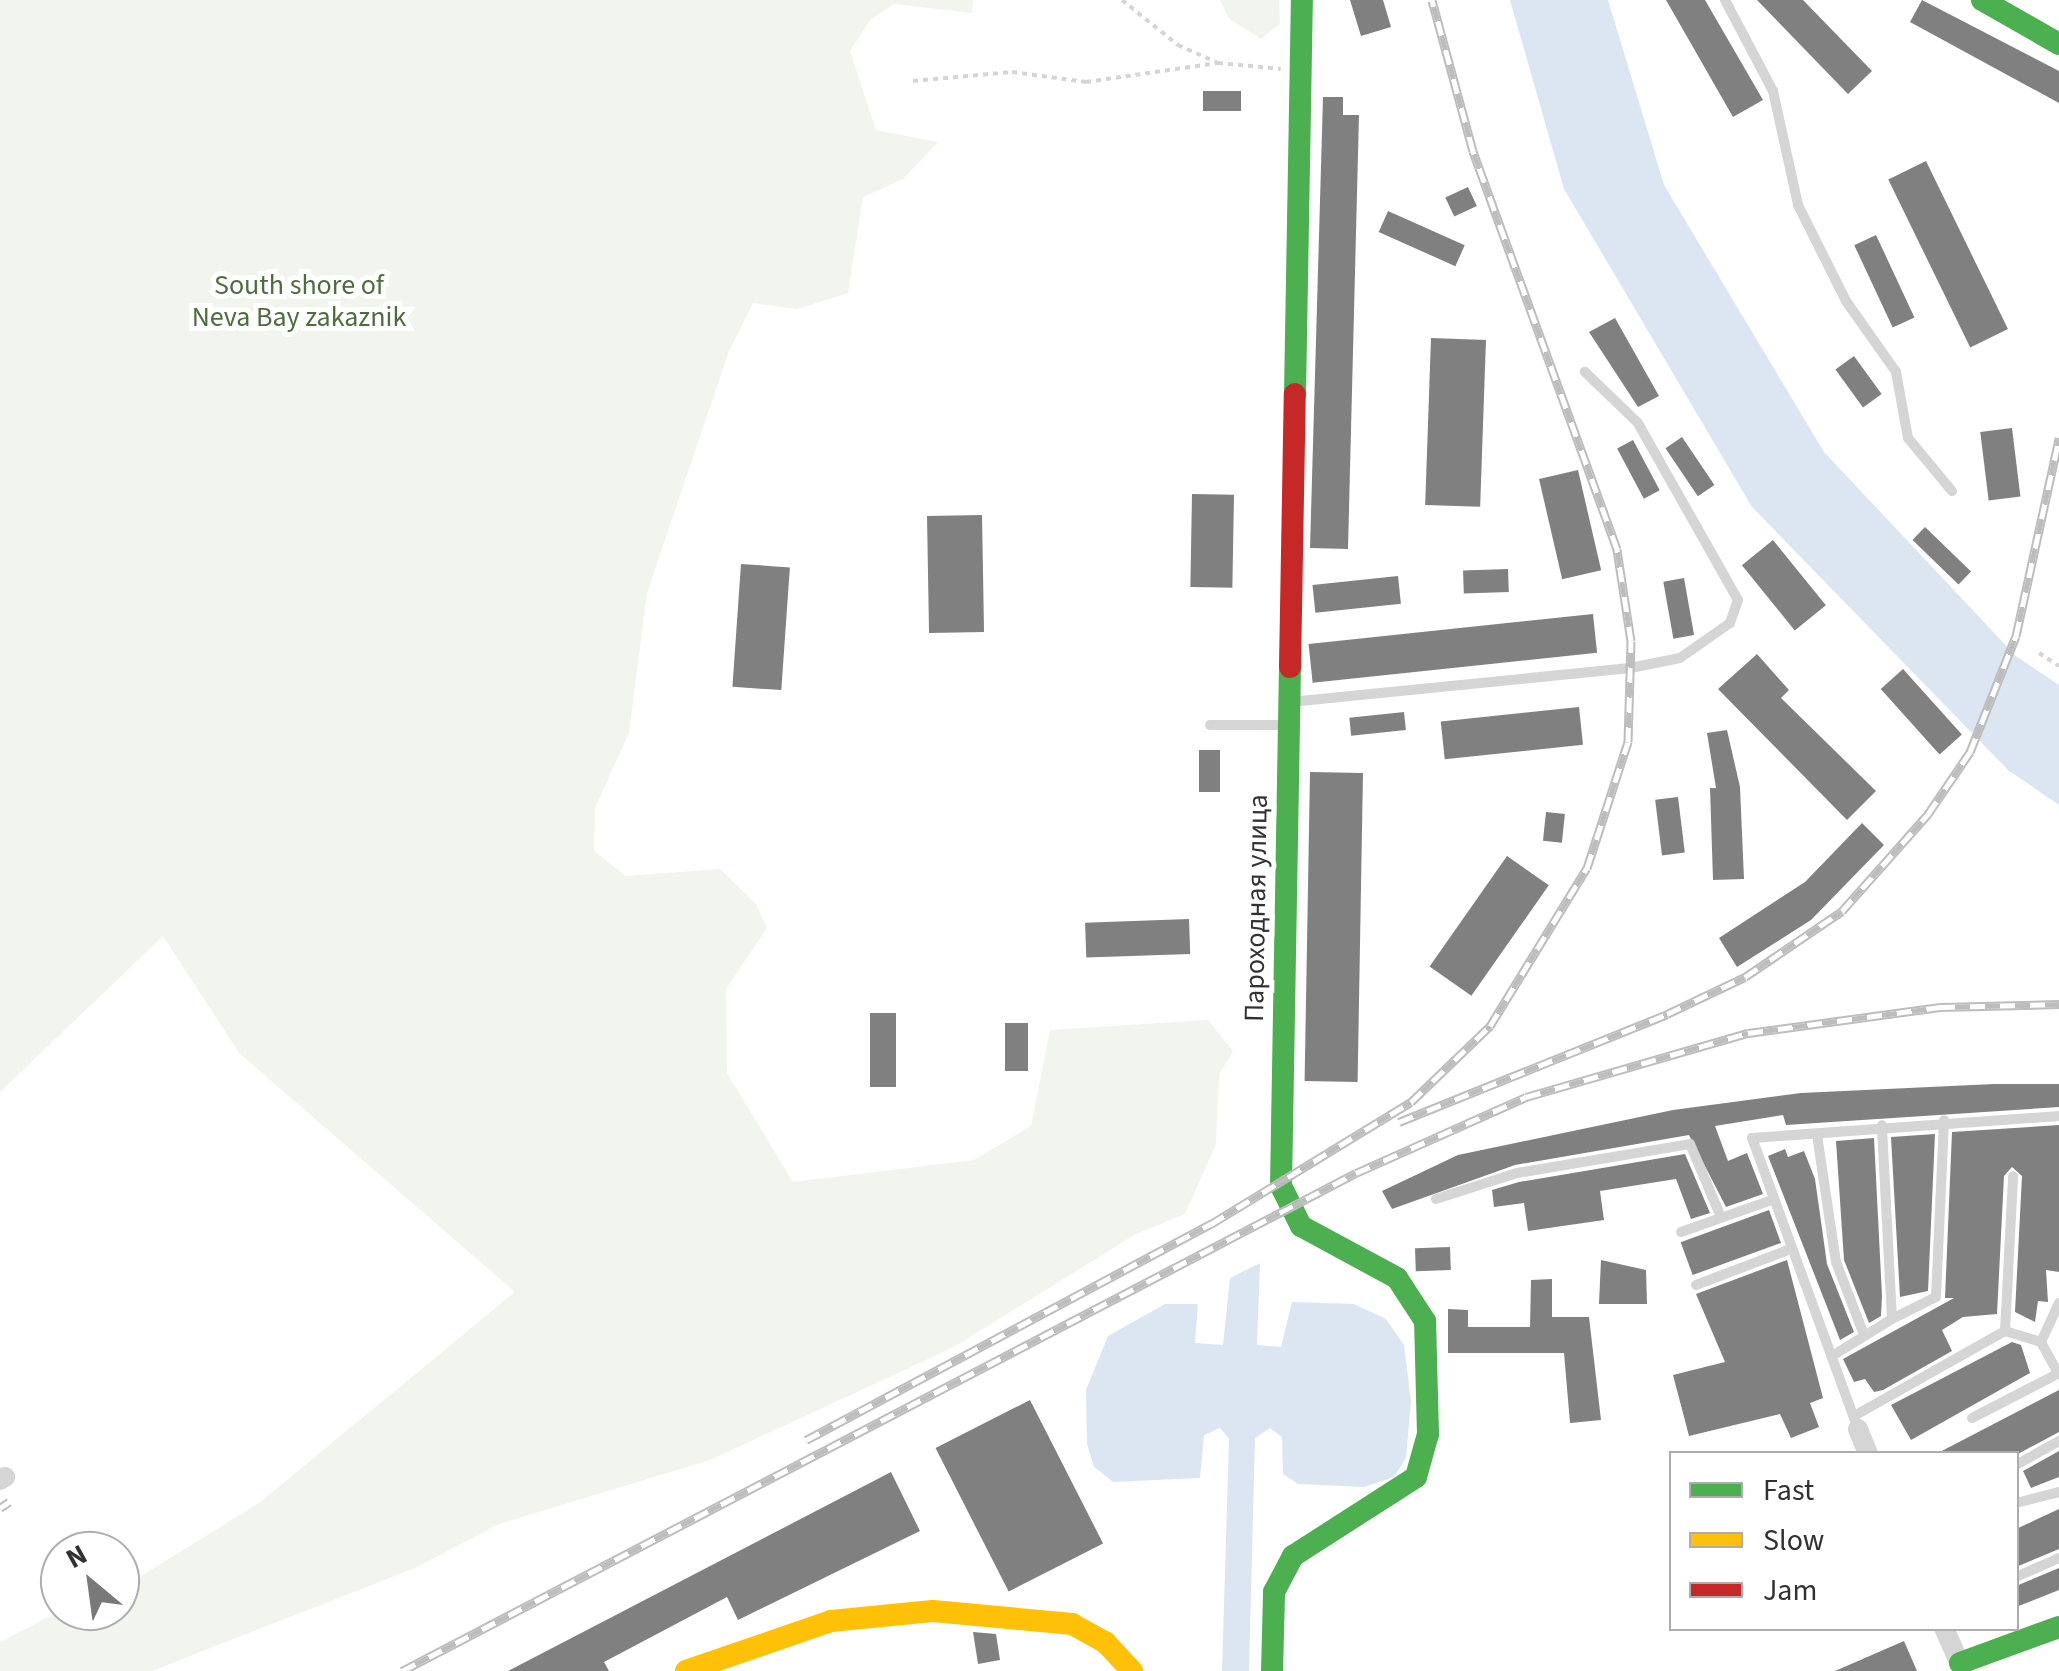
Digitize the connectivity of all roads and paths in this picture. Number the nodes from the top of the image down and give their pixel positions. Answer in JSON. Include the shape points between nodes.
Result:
{"nodes":[{"id":1,"x":1122,"y":0,"type":"edge"},
{"id":2,"x":1302,"y":0,"type":"edge"},
{"id":3,"x":1725,"y":0,"type":"edge"},
{"id":4,"x":1982,"y":0,"type":"edge"},
{"id":5,"x":2059,"y":44,"type":"edge"},
{"id":6,"x":1218,"y":63,"type":"junction"},
{"id":7,"x":1300,"y":70,"type":"junction"},
{"id":8,"x":912,"y":81,"type":"dead end"},
{"id":9,"x":1585,"y":372,"type":"dead end"},
{"id":10,"x":1952,"y":491,"type":"dead end"},
{"id":11,"x":2039,"y":653,"type":"dead end"},
{"id":12,"x":2059,"y":666,"type":"edge"},
{"id":13,"x":1289,"y":713,"type":"junction"},
{"id":14,"x":1210,"y":725,"type":"dead end"},
{"id":15,"x":2059,"y":1116,"type":"edge"},
{"id":16,"x":1944,"y":1120,"type":"junction"},
{"id":17,"x":1882,"y":1125,"type":"junction"},
{"id":18,"x":1817,"y":1135,"type":"junction"},
{"id":19,"x":2014,"y":1176,"type":"dead end"},
{"id":20,"x":1436,"y":1199,"type":"dead end"},
{"id":21,"x":1772,"y":1200,"type":"junction"},
{"id":22,"x":1721,"y":1217,"type":"junction"},
{"id":23,"x":1681,"y":1232,"type":"dead end"},
{"id":24,"x":1791,"y":1249,"type":"junction"},
{"id":25,"x":1696,"y":1285,"type":"dead end"},
{"id":26,"x":2059,"y":1303,"type":"edge"},
{"id":27,"x":1892,"y":1319,"type":"junction"},
{"id":28,"x":2005,"y":1331,"type":"junction"},
{"id":29,"x":1864,"y":1335,"type":"junction"},
{"id":30,"x":2041,"y":1342,"type":"junction"},
{"id":31,"x":1832,"y":1356,"type":"junction"},
{"id":32,"x":2059,"y":1373,"type":"edge"},
{"id":33,"x":1972,"y":1418,"type":"dead end"},
{"id":34,"x":1856,"y":1422,"type":"junction"},
{"id":35,"x":2059,"y":1441,"type":"edge"},
{"id":36,"x":1867,"y":1451,"type":"edge"},
{"id":37,"x":2019,"y":1463,"type":"edge"},
{"id":38,"x":2059,"y":1492,"type":"edge"},
{"id":39,"x":2019,"y":1502,"type":"edge"},
{"id":40,"x":2059,"y":1558,"type":"edge"},
{"id":41,"x":2019,"y":1575,"type":"edge"},
{"id":42,"x":2059,"y":1627,"type":"edge"},
{"id":43,"x":1945,"y":1631,"type":"edge"},
{"id":44,"x":1962,"y":1667,"type":"edge"},
{"id":45,"x":686,"y":1671,"type":"edge"},
{"id":46,"x":1132,"y":1671,"type":"edge"},
{"id":47,"x":1272,"y":1671,"type":"edge"}],
"edges":[{"from":1,"to":6,"type":"path","via":[[1178,45]]},
{"from":2,"to":7,"type":"street","name":"Пароходная улица"},
{"from":3,"to":10,"type":"lane","via":[[1773,91],[1798,205],[1846,301],[1896,372],[1908,438]]},
{"from":4,"to":5,"type":"street"},
{"from":6,"to":7,"type":"path"},
{"from":6,"to":8,"type":"path","via":[[1086,82],[1012,72]]},
{"from":7,"to":13,"type":"street","name":"Пароходная улица"},
{"from":9,"to":13,"type":"lane","via":[[1638,423],[1738,600],[1730,624],[1680,658]]},
{"from":11,"to":12,"type":"path"},
{"from":13,"to":14,"type":"lane"},
{"from":13,"to":47,"type":"street","name":"Пароходная улица","via":[[1280,1186],[1301,1226],[1396,1278],[1425,1322],[1428,1434],[1416,1477],[1293,1556],[1274,1592]]},
{"from":15,"to":16,"type":"lane"},
{"from":16,"to":17,"type":"lane"},
{"from":16,"to":27,"type":"lane","via":[[1936,1296]]},
{"from":17,"to":18,"type":"lane"},
{"from":17,"to":27,"type":"lane"},
{"from":18,"to":21,"type":"lane","via":[[1752,1138]]},
{"from":18,"to":29,"type":"lane","via":[[1836,1262]]},
{"from":19,"to":28,"type":"lane"},
{"from":20,"to":22,"type":"lane","via":[[1516,1172],[1690,1144]]},
{"from":21,"to":22,"type":"lane"},
{"from":21,"to":24,"type":"lane"},
{"from":22,"to":23,"type":"lane"},
{"from":24,"to":25,"type":"lane"},
{"from":24,"to":31,"type":"lane"},
{"from":26,"to":30,"type":"lane"},
{"from":27,"to":29,"type":"lane"},
{"from":28,"to":30,"type":"lane"},
{"from":28,"to":34,"type":"lane"},
{"from":29,"to":31,"type":"lane"},
{"from":30,"to":32,"type":"lane"},
{"from":31,"to":34,"type":"lane"},
{"from":32,"to":33,"type":"lane"},
{"from":34,"to":36,"type":"street"},
{"from":35,"to":37,"type":"lane"},
{"from":38,"to":39,"type":"lane"},
{"from":40,"to":41,"type":"lane"},
{"from":42,"to":44,"type":"street"},
{"from":43,"to":44,"type":"street"},
{"from":45,"to":46,"type":"street","via":[[830,1621],[933,1611],[1072,1624]]}]}
